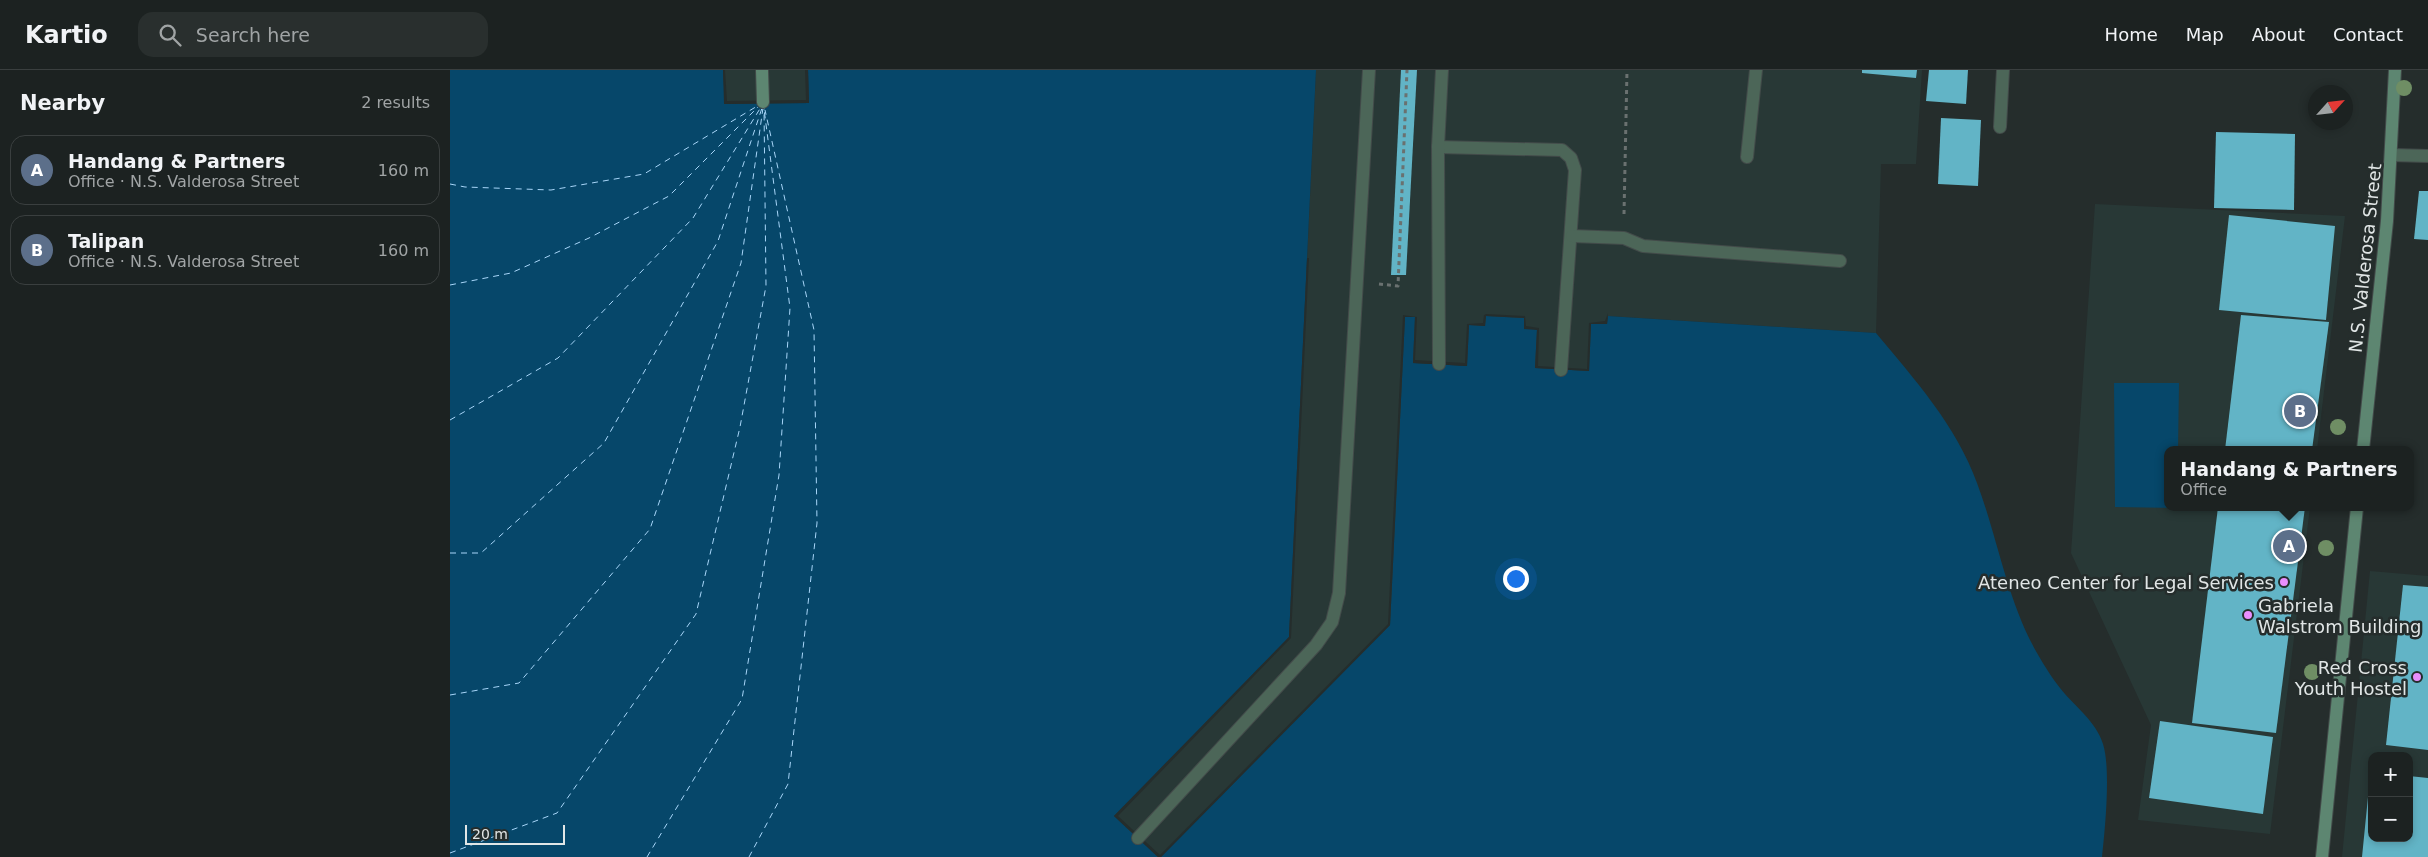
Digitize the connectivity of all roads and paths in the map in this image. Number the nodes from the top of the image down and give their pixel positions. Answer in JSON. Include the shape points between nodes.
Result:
{"nodes":[{"id":1,"x":762,"y":70,"type":"edge"},
{"id":2,"x":1369,"y":70,"type":"edge"},
{"id":3,"x":1407,"y":70,"type":"edge"},
{"id":4,"x":1442,"y":70,"type":"edge"},
{"id":5,"x":1627,"y":70,"type":"edge"},
{"id":6,"x":1756,"y":70,"type":"edge"},
{"id":7,"x":2003,"y":70,"type":"edge"},
{"id":8,"x":2395,"y":70,"type":"edge"},
{"id":9,"x":764,"y":102,"type":"dead end"},
{"id":10,"x":2000,"y":127,"type":"dead end"},
{"id":11,"x":1438,"y":147,"type":"junction"},
{"id":12,"x":2392,"y":156,"type":"junction"},
{"id":13,"x":2428,"y":156,"type":"edge"},
{"id":14,"x":1746,"y":157,"type":"dead end"},
{"id":15,"x":1572,"y":236,"type":"junction"},
{"id":16,"x":1624,"y":238,"type":"junction"},
{"id":17,"x":1840,"y":261,"type":"dead end"},
{"id":18,"x":1356,"y":281,"type":"junction"},
{"id":19,"x":1439,"y":364,"type":"dead end"},
{"id":20,"x":1561,"y":370,"type":"dead end"},
{"id":21,"x":2363,"y":446,"type":"edge"},
{"id":22,"x":2357,"y":511,"type":"edge"},
{"id":23,"x":1138,"y":838,"type":"dead end"},
{"id":24,"x":2322,"y":857,"type":"edge"}],
"edges":[{"from":1,"to":9,"type":"main road"},
{"from":2,"to":18,"type":"street"},
{"from":3,"to":18,"type":"path","via":[[1398,286]]},
{"from":4,"to":11,"type":"street"},
{"from":5,"to":16,"type":"path"},
{"from":6,"to":14,"type":"street"},
{"from":7,"to":10,"type":"street"},
{"from":8,"to":12,"type":"main road","name":"N.S. Valderosa Street"},
{"from":11,"to":15,"type":"street","via":[[1562,150],[1571,158],[1575,170]]},
{"from":11,"to":19,"type":"street"},
{"from":12,"to":13,"type":"street"},
{"from":12,"to":21,"type":"main road","name":"N.S. Valderosa Street"},
{"from":15,"to":16,"type":"street"},
{"from":15,"to":20,"type":"street"},
{"from":16,"to":17,"type":"street","via":[[1643,246]]},
{"from":18,"to":23,"type":"street","via":[[1339,593],[1332,622],[1316,645]]},
{"from":22,"to":24,"type":"main road"}]}
